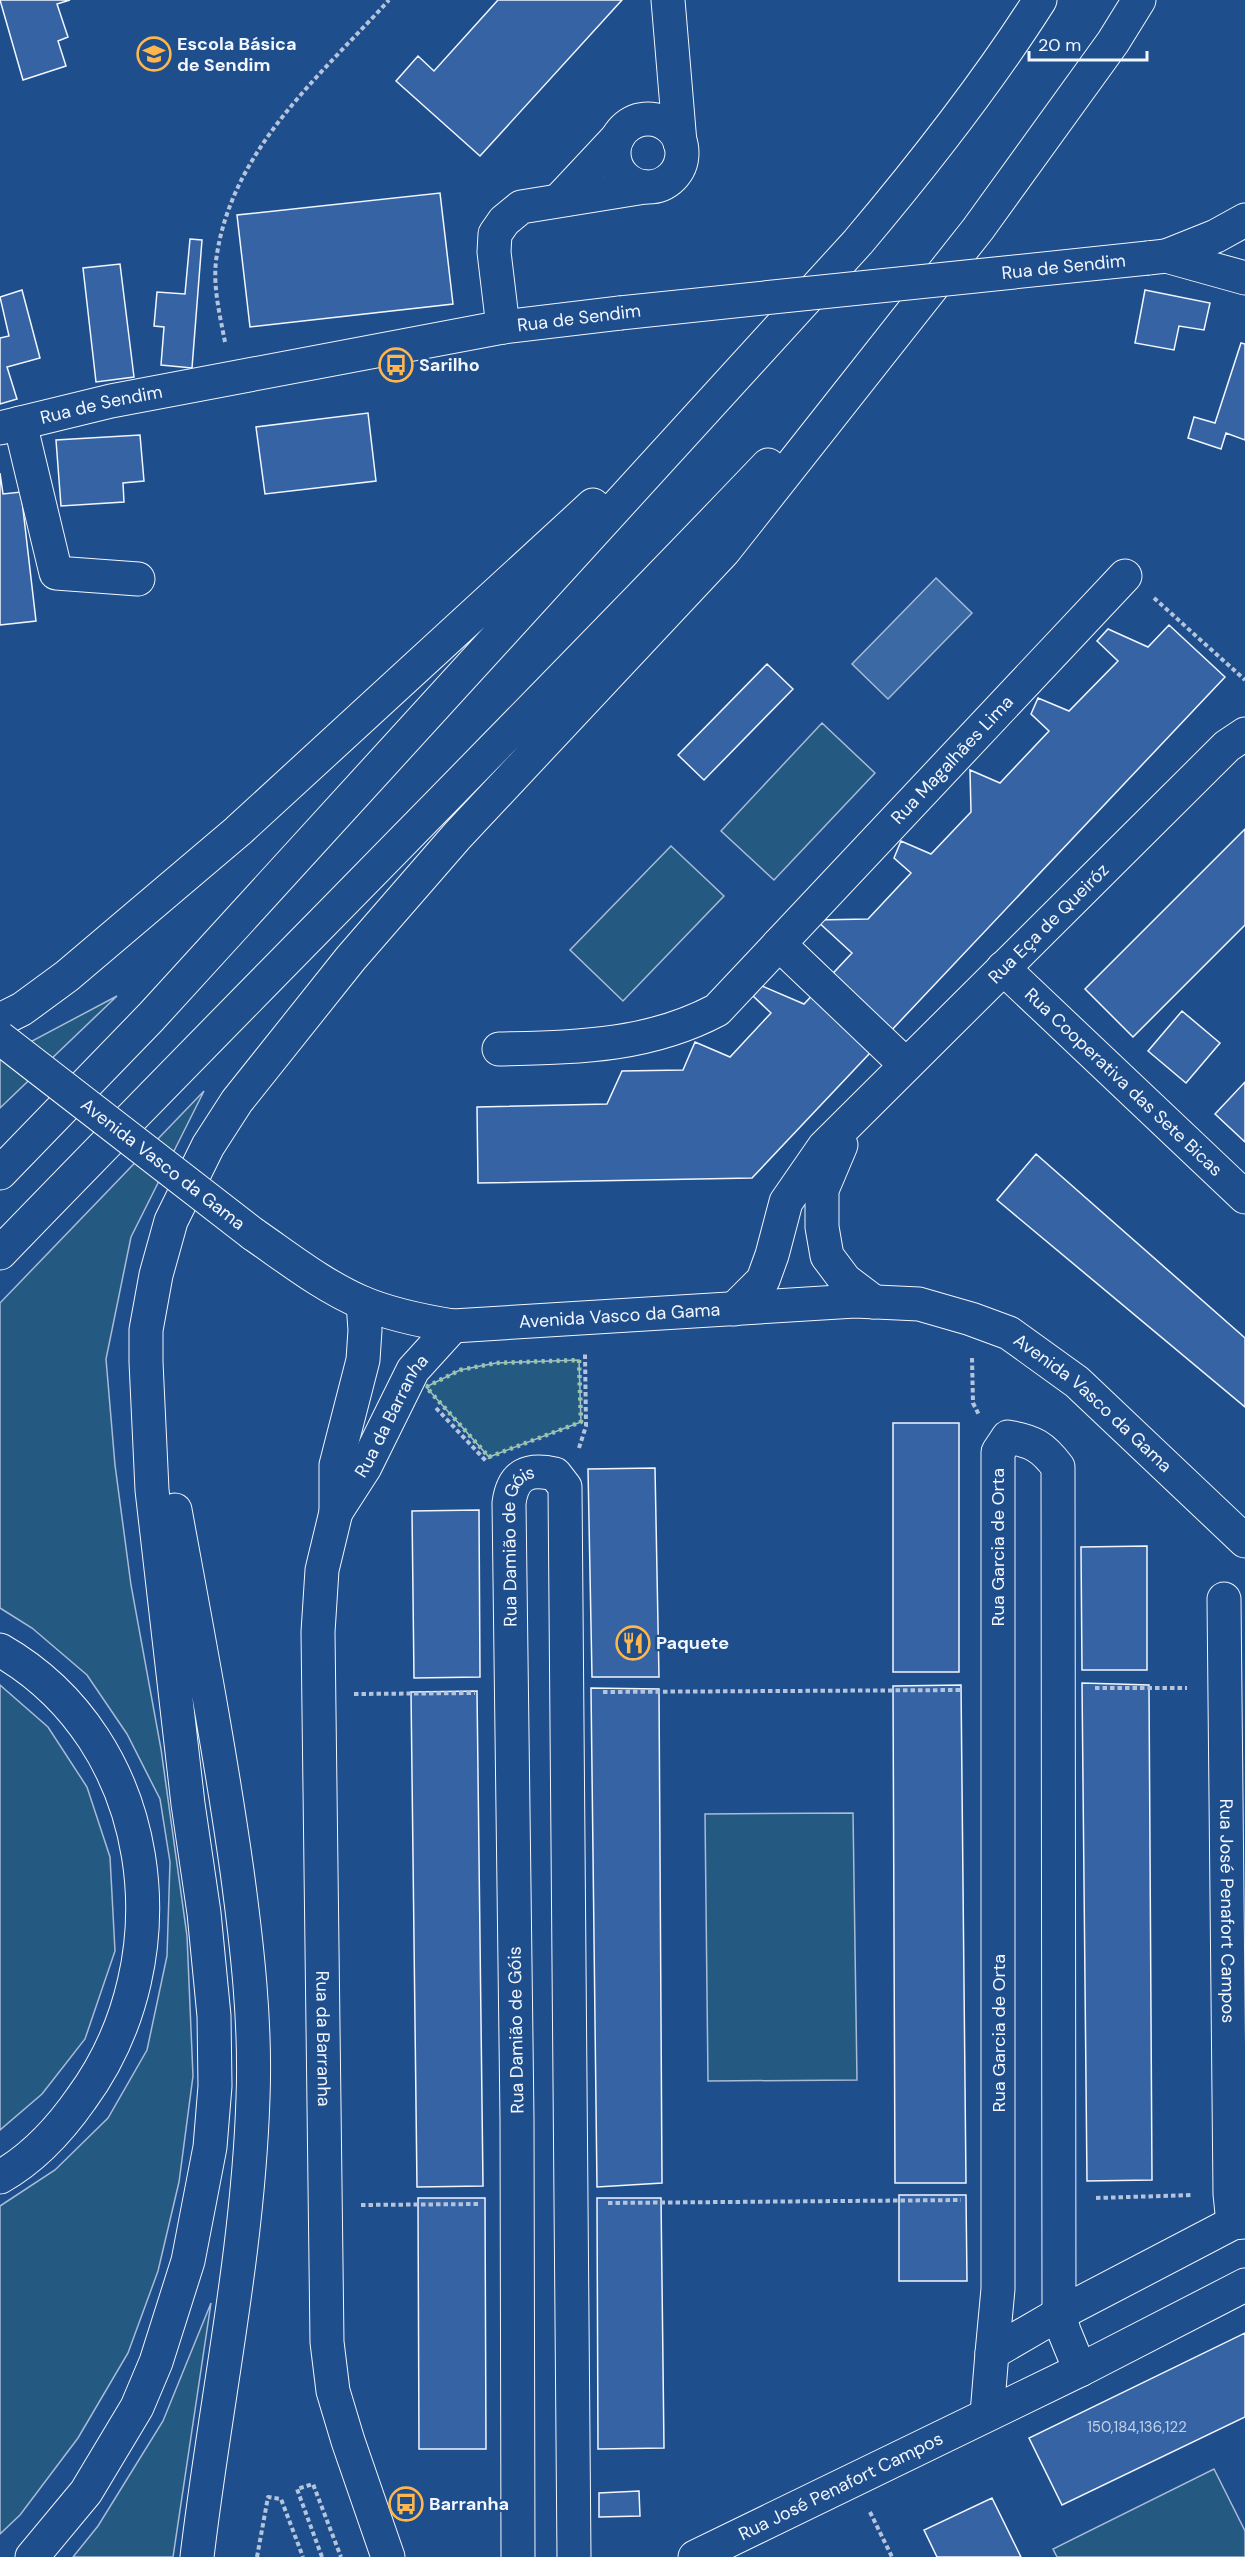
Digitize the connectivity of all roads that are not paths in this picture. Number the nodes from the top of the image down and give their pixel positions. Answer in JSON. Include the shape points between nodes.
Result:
{"nodes":[{"id":1,"x":668,"y":0,"type":"edge"},
{"id":2,"x":1040,"y":0,"type":"edge"},
{"id":3,"x":1139,"y":0,"type":"edge"},
{"id":4,"x":675,"y":71,"type":"junction"},
{"id":5,"x":621,"y":132,"type":"junction"},
{"id":6,"x":681,"y":143,"type":"junction"},
{"id":7,"x":645,"y":186,"type":"junction"},
{"id":8,"x":560,"y":200,"type":"junction"},
{"id":9,"x":1245,"y":220,"type":"edge"},
{"id":10,"x":1157,"y":257,"type":"junction"},
{"id":11,"x":1245,"y":278,"type":"edge"},
{"id":12,"x":917,"y":309,"type":"junction"},
{"id":13,"x":503,"y":327,"type":"junction"},
{"id":14,"x":736,"y":375,"type":"junction"},
{"id":15,"x":10,"y":425,"type":"edge"},
{"id":16,"x":1125,"y":576,"type":"road end"},
{"id":17,"x":138,"y":579,"type":"dead end"},
{"id":18,"x":1245,"y":735,"type":"edge"},
{"id":19,"x":779,"y":944,"type":"junction"},
{"id":20,"x":1003,"y":968,"type":"junction"},
{"id":21,"x":0,"y":1020,"type":"edge"},
{"id":22,"x":0,"y":1038,"type":"edge"},
{"id":23,"x":500,"y":1049,"type":"dead end"},
{"id":24,"x":906,"y":1065,"type":"junction"},
{"id":25,"x":856,"y":1117,"type":"junction"},
{"id":26,"x":0,"y":1173,"type":"edge"},
{"id":27,"x":1240,"y":1183,"type":"edge"},
{"id":28,"x":0,"y":1253,"type":"edge"},
{"id":29,"x":874,"y":1302,"type":"junction"},
{"id":30,"x":363,"y":1303,"type":"junction"},
{"id":31,"x":734,"y":1309,"type":"junction"},
{"id":32,"x":453,"y":1326,"type":"junction"},
{"id":33,"x":146,"y":1362,"type":"junction"},
{"id":34,"x":336,"y":1512,"type":"junction"},
{"id":35,"x":1245,"y":1541,"type":"edge"},
{"id":36,"x":1224,"y":1599,"type":"dead end"},
{"id":37,"x":0,"y":1650,"type":"edge"},
{"id":38,"x":0,"y":2177,"type":"edge"},
{"id":39,"x":1236,"y":2213,"type":"edge"},
{"id":40,"x":1245,"y":2285,"type":"edge"},
{"id":41,"x":1059,"y":2314,"type":"junction"},
{"id":42,"x":992,"y":2353,"type":"junction"},
{"id":43,"x":1080,"y":2370,"type":"junction"},
{"id":44,"x":987,"y":2414,"type":"junction"},
{"id":45,"x":32,"y":2557,"type":"edge"},
{"id":46,"x":197,"y":2557,"type":"edge"},
{"id":47,"x":388,"y":2557,"type":"edge"},
{"id":48,"x":518,"y":2557,"type":"edge"},
{"id":49,"x":574,"y":2557,"type":"edge"},
{"id":50,"x":695,"y":2557,"type":"edge"}],
"edges":[{"from":1,"to":4,"type":"main road"},
{"from":2,"to":14,"type":"main road","via":[[983,84],[899,192]]},
{"from":3,"to":12,"type":"main road","via":[[1018,176]]},
{"from":4,"to":5,"type":"main road"},
{"from":4,"to":6,"type":"main road"},
{"from":5,"to":6,"type":"main road","via":[[635,122],[657,120],[667,125]]},
{"from":5,"to":7,"type":"main road","via":[[614,158],[618,169],[634,184]]},
{"from":5,"to":8,"type":"main road"},
{"from":6,"to":7,"type":"main road","via":[[680,165],[674,175],[656,186]]},
{"from":7,"to":8,"type":"main road"},
{"from":8,"to":13,"type":"main road","via":[[521,207],[495,234]]},
{"from":9,"to":10,"type":"main road","via":[[1216,236]]},
{"from":10,"to":11,"type":"main road"},
{"from":10,"to":13,"type":"main road","name":"Rua de Sendim","bridge":true},
{"from":12,"to":28,"type":"main road","via":[[644,596]]},
{"from":12,"to":33,"type":"main road","via":[[724,551],[457,836],[351,958],[237,1101],[208,1146],[171,1221],[146,1330]]},
{"from":13,"to":15,"type":"main road","name":"Rua de Sendim","via":[[111,401]]},
{"from":14,"to":21,"type":"main road","via":[[238,831],[67,976]]},
{"from":14,"to":26,"type":"main road","via":[[151,1017]]},
{"from":15,"to":17,"type":"main road","via":[[56,573]]},
{"from":16,"to":19,"type":"main road","name":"Rua Magalhães Lima"},
{"from":18,"to":20,"type":"main road","name":"Rua Eça de Queiróz","via":[[1227,746]]},
{"from":19,"to":23,"type":"main road","name":"Rua Magalhães Lima","via":[[717,1010],[689,1023],[644,1039],[582,1047]]},
{"from":19,"to":24,"type":"main road"},
{"from":20,"to":24,"type":"main road","name":"Rua Eça de Queiróz"},
{"from":20,"to":27,"type":"main road","name":"Rua Cooperativa das Sete Bicas"},
{"from":22,"to":30,"type":"main road","name":"Avenida Vasco da Gama","bridge":true,"via":[[253,1234],[331,1287]]},
{"from":24,"to":25,"type":"main road","name":"Rua Eça de Queiróz"},
{"from":25,"to":29,"type":"main road","name":"Rua Eça de Queiróz","via":[[822,1190],[822,1227],[827,1256],[844,1280]]},
{"from":25,"to":31,"type":"main road","name":"Rua Eça de Queiróz","via":[[824,1147],[803,1174],[786,1202],[763,1280]]},
{"from":29,"to":31,"type":"main road","name":"Avenida Vasco da Gama"},
{"from":29,"to":35,"type":"main road","name":"Avenida Vasco da Gama","via":[[919,1304],[1009,1333],[1077,1382]]},
{"from":30,"to":32,"type":"main road","name":"Avenida Vasco da Gama","via":[[404,1317]]},
{"from":30,"to":34,"type":"main road","name":"Rua da Barranha","via":[[363,1360],[336,1465]]},
{"from":31,"to":32,"type":"main road","name":"Avenida Vasco da Gama"},
{"from":32,"to":34,"type":"main road","name":"Rua da Barranha","via":[[413,1370],[365,1467]]},
{"from":33,"to":45,"type":"main road","via":[[152,1490],[214,2016],[215,2086],[210,2147],[188,2261],[156,2362],[136,2407],[86,2492]]},
{"from":33,"to":46,"type":"main road","via":[[223,1770],[252,2019],[254,2096],[246,2202]]},
{"from":34,"to":47,"type":"main road","name":"Rua da Barranha","via":[[322,1570],[318,1632],[327,2342],[333,2391]]},
{"from":36,"to":39,"type":"main road","name":"Rua José Penafort Campos"},
{"from":37,"to":38,"type":"main road","via":[[43,1680],[76,1713],[101,1750],[135,1831],[144,1923],[129,2008],[113,2048],[64,2123]]},
{"from":39,"to":41,"type":"main road"},
{"from":40,"to":43,"type":"main road","name":"Rua José Penafort Campos"},
{"from":41,"to":42,"type":"main road"},
{"from":41,"to":42,"type":"main road","name":"Rua Garcia de Orta","via":[[1058,1467],[1030,1440],[1008,1437],[998,1452],[998,2289]]},
{"from":41,"to":43,"type":"main road"},
{"from":42,"to":44,"type":"main road"},
{"from":43,"to":44,"type":"main road","name":"Rua José Penafort Campos"},
{"from":44,"to":50,"type":"main road","name":"Rua José Penafort Campos"},
{"from":48,"to":49,"type":"main road","name":"Rua Damião de Góis","via":[[509,1503],[511,1487],[537,1470],[555,1474],[565,1487]]}]}
